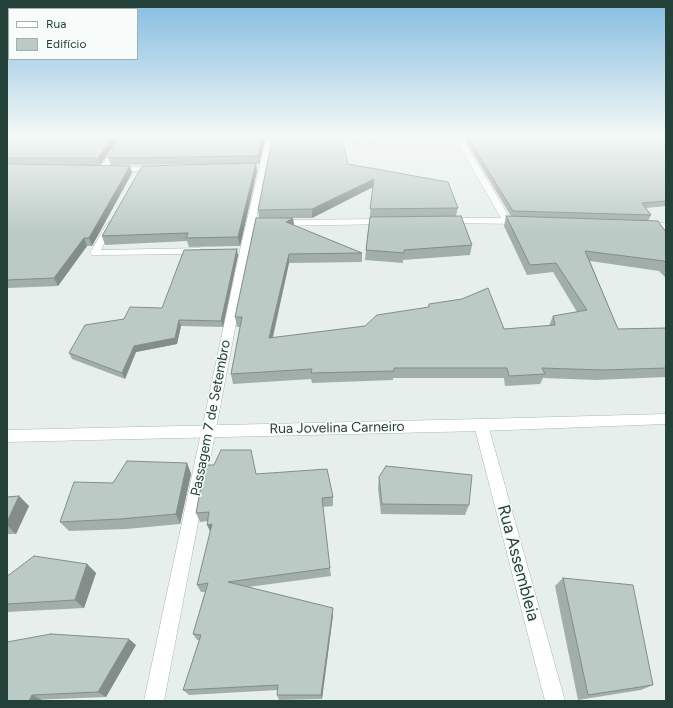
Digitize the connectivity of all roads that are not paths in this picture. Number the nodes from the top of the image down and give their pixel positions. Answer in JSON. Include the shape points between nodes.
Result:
{"nodes":[{"id":1,"x":100,"y":168,"type":"edge"},
{"id":2,"x":259,"y":168,"type":"edge"},
{"id":3,"x":476,"y":168,"type":"edge"},
{"id":4,"x":163,"y":169,"type":"edge"},
{"id":5,"x":114,"y":218,"type":"edge"},
{"id":6,"x":507,"y":221,"type":"junction"},
{"id":7,"x":396,"y":222,"type":"edge"},
{"id":8,"x":436,"y":222,"type":"edge"},
{"id":9,"x":531,"y":222,"type":"edge"},
{"id":10,"x":260,"y":223,"type":"junction"},
{"id":11,"x":634,"y":225,"type":"edge"},
{"id":12,"x":666,"y":226,"type":"edge"},
{"id":13,"x":213,"y":251,"type":"edge"},
{"id":14,"x":666,"y":419,"type":"edge"},
{"id":15,"x":481,"y":425,"type":"junction"},
{"id":16,"x":209,"y":431,"type":"junction"},
{"id":17,"x":7,"y":436,"type":"edge"},
{"id":18,"x":154,"y":701,"type":"edge"},
{"id":19,"x":555,"y":701,"type":"edge"}],
"edges":[{"from":1,"to":4,"type":"street","via":[[138,173]]},
{"from":2,"to":10,"type":"street","name":"Passagem 7 de Setembro"},
{"from":3,"to":6,"type":"street"},
{"from":5,"to":13,"type":"street","via":[[95,253]]},
{"from":6,"to":8,"type":"street"},
{"from":6,"to":9,"type":"street"},
{"from":7,"to":10,"type":"street"},
{"from":10,"to":16,"type":"street","name":"Passagem 7 de Setembro","via":[[241,250]]},
{"from":11,"to":12,"type":"street"},
{"from":14,"to":15,"type":"street","name":"Rua Jovelina Carneiro"},
{"from":15,"to":16,"type":"street","name":"Rua Jovelina Carneiro"},
{"from":15,"to":19,"type":"street","name":"Rua Assembleia"},
{"from":16,"to":17,"type":"street","name":"Rua Jovelina Carneiro"},
{"from":16,"to":18,"type":"street","name":"Passagem 7 de Setembro"}]}
